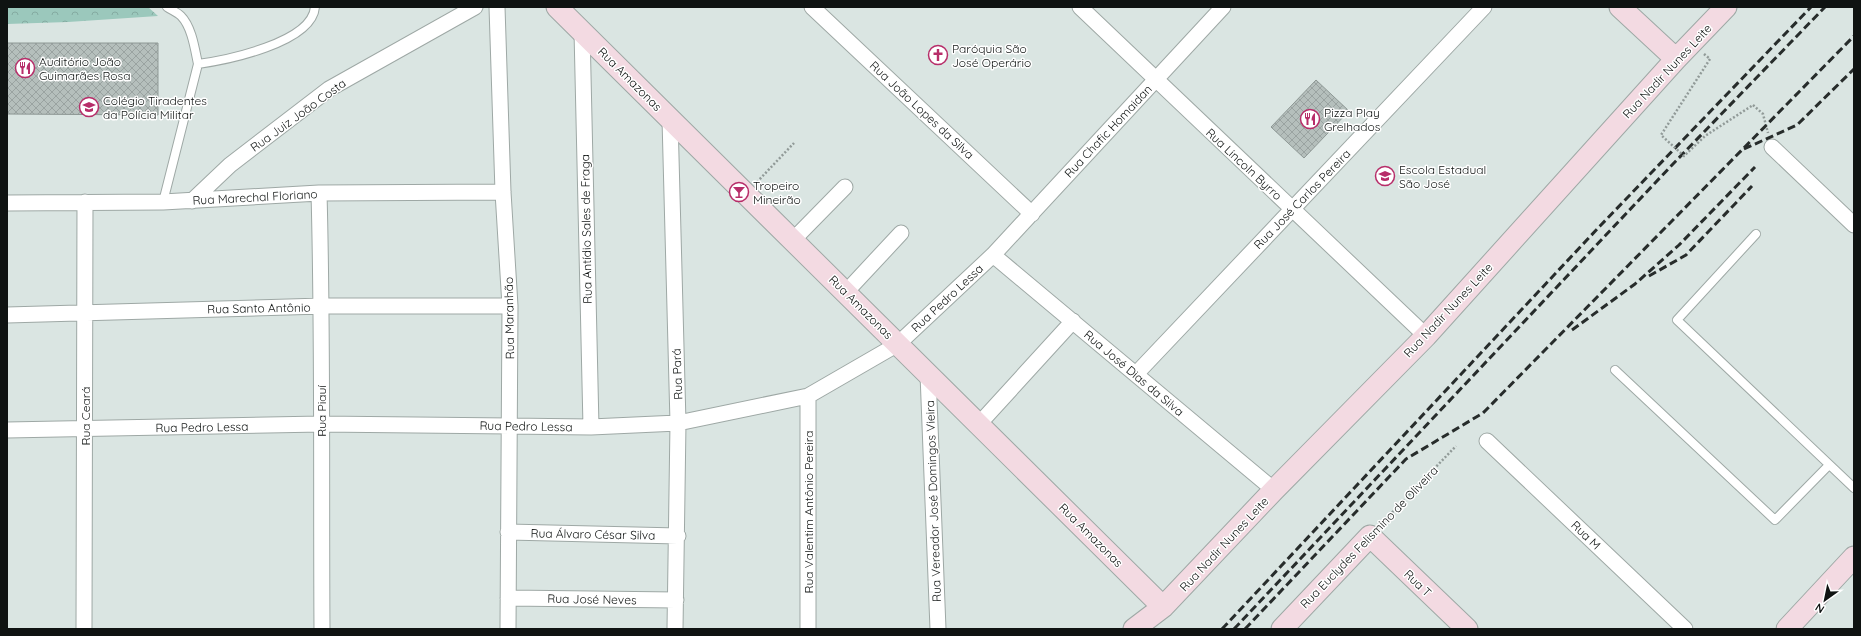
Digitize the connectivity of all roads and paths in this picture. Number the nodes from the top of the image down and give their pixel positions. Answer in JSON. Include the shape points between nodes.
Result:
{"nodes":[{"id":1,"x":167,"y":7,"type":"edge"},
{"id":2,"x":315,"y":7,"type":"edge"},
{"id":3,"x":475,"y":7,"type":"edge"},
{"id":4,"x":497,"y":7,"type":"edge"},
{"id":5,"x":558,"y":7,"type":"edge"},
{"id":6,"x":812,"y":7,"type":"edge"},
{"id":7,"x":1080,"y":7,"type":"edge"},
{"id":8,"x":1223,"y":7,"type":"edge"},
{"id":9,"x":1484,"y":7,"type":"edge"},
{"id":10,"x":1620,"y":7,"type":"edge"},
{"id":11,"x":1726,"y":7,"type":"edge"},
{"id":12,"x":582,"y":31,"type":"junction"},
{"id":13,"x":1676,"y":59,"type":"junction"},
{"id":14,"x":1710,"y":59,"type":"dead end"},
{"id":15,"x":198,"y":64,"type":"junction"},
{"id":16,"x":1155,"y":80,"type":"junction"},
{"id":17,"x":670,"y":119,"type":"junction"},
{"id":18,"x":794,"y":143,"type":"dead end"},
{"id":19,"x":1772,"y":147,"type":"joint"},
{"id":20,"x":845,"y":187,"type":"dead end"},
{"id":21,"x":503,"y":192,"type":"junction"},
{"id":22,"x":319,"y":193,"type":"junction"},
{"id":23,"x":746,"y":194,"type":"junction"},
{"id":24,"x":192,"y":201,"type":"junction"},
{"id":25,"x":85,"y":202,"type":"junction"},
{"id":26,"x":163,"y":202,"type":"junction"},
{"id":27,"x":7,"y":203,"type":"edge"},
{"id":28,"x":1292,"y":209,"type":"junction"},
{"id":29,"x":1032,"y":214,"type":"junction"},
{"id":30,"x":1854,"y":225,"type":"edge"},
{"id":31,"x":902,"y":233,"type":"dead end"},
{"id":32,"x":1756,"y":234,"type":"dead end"},
{"id":33,"x":793,"y":240,"type":"junction"},
{"id":34,"x":993,"y":255,"type":"junction"},
{"id":35,"x":846,"y":292,"type":"junction"},
{"id":36,"x":322,"y":306,"type":"junction"},
{"id":37,"x":510,"y":306,"type":"junction"},
{"id":38,"x":85,"y":312,"type":"junction"},
{"id":39,"x":7,"y":314,"type":"edge"},
{"id":40,"x":1073,"y":322,"type":"junction"},
{"id":41,"x":1426,"y":336,"type":"junction"},
{"id":42,"x":898,"y":344,"type":"junction"},
{"id":43,"x":1615,"y":370,"type":"dead end"},
{"id":44,"x":928,"y":374,"type":"junction"},
{"id":45,"x":1136,"y":374,"type":"junction"},
{"id":46,"x":808,"y":396,"type":"junction"},
{"id":47,"x":678,"y":423,"type":"junction"},
{"id":48,"x":321,"y":424,"type":"junction"},
{"id":49,"x":979,"y":424,"type":"junction"},
{"id":50,"x":509,"y":426,"type":"junction"},
{"id":51,"x":591,"y":427,"type":"junction"},
{"id":52,"x":85,"y":429,"type":"junction"},
{"id":53,"x":7,"y":430,"type":"edge"},
{"id":54,"x":1487,"y":441,"type":"dead end"},
{"id":55,"x":1456,"y":446,"type":"dead end"},
{"id":56,"x":1829,"y":465,"type":"junction"},
{"id":57,"x":1854,"y":488,"type":"edge"},
{"id":58,"x":1274,"y":490,"type":"junction"},
{"id":59,"x":508,"y":532,"type":"junction"},
{"id":60,"x":678,"y":536,"type":"junction"},
{"id":61,"x":1370,"y":536,"type":"junction"},
{"id":62,"x":1854,"y":557,"type":"edge"},
{"id":63,"x":508,"y":598,"type":"junction"},
{"id":64,"x":676,"y":600,"type":"junction"},
{"id":65,"x":1163,"y":607,"type":"junction"},
{"id":66,"x":84,"y":629,"type":"edge"},
{"id":67,"x":322,"y":629,"type":"edge"},
{"id":68,"x":508,"y":629,"type":"edge"},
{"id":69,"x":675,"y":629,"type":"edge"},
{"id":70,"x":808,"y":629,"type":"edge"},
{"id":71,"x":938,"y":629,"type":"edge"},
{"id":72,"x":1134,"y":629,"type":"edge"},
{"id":73,"x":1282,"y":629,"type":"edge"},
{"id":74,"x":1467,"y":629,"type":"edge"},
{"id":75,"x":1685,"y":629,"type":"edge"},
{"id":76,"x":1787,"y":629,"type":"edge"}],
"edges":[{"from":1,"to":15,"type":"lane","via":[[181,16],[187,27]]},
{"from":2,"to":15,"type":"lane","via":[[310,22],[287,38],[259,51]]},
{"from":3,"to":24,"type":"street","name":"Rua Juiz João Costa","via":[[329,89],[230,165]]},
{"from":4,"to":21,"type":"street","name":"Rua Maranhão"},
{"from":5,"to":12,"type":"street","name":"Rua Amazonas"},
{"from":6,"to":29,"type":"street","name":"Rua João Lopes da Silva"},
{"from":7,"to":16,"type":"street","name":"Rua Lincoln Byrro"},
{"from":8,"to":16,"type":"street","name":"Rua Chafic Homaidan"},
{"from":9,"to":28,"type":"street","name":"Rua José Carlos Pereira"},
{"from":10,"to":13,"type":"street"},
{"from":11,"to":13,"type":"street","name":"Rua Nadir Nunes Leite"},
{"from":12,"to":17,"type":"street","name":"Rua Amazonas"},
{"from":12,"to":51,"type":"street","name":"Rua Antídio Sales de Fraga"},
{"from":13,"to":41,"type":"street","name":"Rua Nadir Nunes Leite"},
{"from":14,"to":19,"type":"path","bridge":true,"via":[[1661,135],[1684,156],[1704,136],[1753,105],[1763,114]]},
{"from":15,"to":26,"type":"lane"},
{"from":16,"to":28,"type":"street","name":"Rua Lincoln Byrro"},
{"from":16,"to":29,"type":"street","name":"Rua Chafic Homaidan"},
{"from":17,"to":23,"type":"street","name":"Rua Amazonas"},
{"from":17,"to":47,"type":"street","name":"Rua Pará"},
{"from":18,"to":23,"type":"path"},
{"from":19,"to":30,"type":"street"},
{"from":20,"to":33,"type":"street"},
{"from":21,"to":22,"type":"street","name":"Rua Marechal Floriano"},
{"from":21,"to":37,"type":"street","name":"Rua Maranhão"},
{"from":22,"to":24,"type":"street","name":"Rua Marechal Floriano"},
{"from":22,"to":36,"type":"street","name":"Rua Piauí"},
{"from":23,"to":33,"type":"street","name":"Rua Amazonas"},
{"from":24,"to":26,"type":"street","name":"Rua Marechal Floriano"},
{"from":25,"to":26,"type":"street","name":"Rua Marechal Floriano"},
{"from":25,"to":27,"type":"street","name":"Rua Marechal Floriano"},
{"from":25,"to":38,"type":"street","name":"Rua Ceará"},
{"from":28,"to":41,"type":"street","name":"Rua Lincoln Byrro"},
{"from":28,"to":45,"type":"street","name":"Rua José Carlos Pereira"},
{"from":29,"to":34,"type":"street","name":"Rua Chafic Homaidan"},
{"from":31,"to":35,"type":"street"},
{"from":32,"to":56,"type":"lane","via":[[1677,320]]},
{"from":33,"to":35,"type":"street","name":"Rua Amazonas"},
{"from":34,"to":40,"type":"street","name":"Rua José Dias da Silva"},
{"from":34,"to":42,"type":"street","name":"Rua Pedro Lessa"},
{"from":35,"to":42,"type":"street","name":"Rua Amazonas"},
{"from":36,"to":37,"type":"street","name":"Rua Santo Antônio"},
{"from":36,"to":38,"type":"street","name":"Rua Santo Antônio"},
{"from":36,"to":48,"type":"street","name":"Rua Piauí"},
{"from":37,"to":50,"type":"street","name":"Rua Maranhão"},
{"from":38,"to":39,"type":"street","name":"Rua Santo Antônio"},
{"from":38,"to":52,"type":"street","name":"Rua Ceará"},
{"from":40,"to":45,"type":"street","name":"Rua José Dias da Silva"},
{"from":40,"to":49,"type":"street"},
{"from":41,"to":58,"type":"street","name":"Rua Nadir Nunes Leite"},
{"from":42,"to":44,"type":"street","name":"Rua Amazonas"},
{"from":42,"to":46,"type":"street","name":"Rua Pedro Lessa"},
{"from":43,"to":56,"type":"lane","via":[[1775,520]]},
{"from":44,"to":49,"type":"street","name":"Rua Amazonas"},
{"from":44,"to":71,"type":"street","name":"Rua Vereador José Domingos Vieira"},
{"from":45,"to":58,"type":"street","name":"Rua José Dias da Silva"},
{"from":46,"to":47,"type":"street","name":"Rua Pedro Lessa"},
{"from":46,"to":70,"type":"street","name":"Rua Valentim Antônio Pereira"},
{"from":47,"to":51,"type":"street","name":"Rua Pedro Lessa"},
{"from":47,"to":60,"type":"street","name":"Rua Pará"},
{"from":48,"to":50,"type":"street","name":"Rua Pedro Lessa"},
{"from":48,"to":52,"type":"street","name":"Rua Pedro Lessa"},
{"from":48,"to":67,"type":"street","name":"Rua Piauí"},
{"from":49,"to":65,"type":"street","name":"Rua Amazonas"},
{"from":50,"to":51,"type":"street","name":"Rua Pedro Lessa"},
{"from":50,"to":59,"type":"street","name":"Rua Maranhão"},
{"from":52,"to":53,"type":"street","name":"Rua Pedro Lessa"},
{"from":52,"to":66,"type":"street","name":"Rua Ceará"},
{"from":54,"to":75,"type":"street","name":"Rua M"},
{"from":55,"to":61,"type":"path","name":"Rua Euclydes Felismino de Oliveira"},
{"from":56,"to":57,"type":"lane"},
{"from":58,"to":65,"type":"street","name":"Rua Nadir Nunes Leite"},
{"from":59,"to":60,"type":"street","name":"Rua Álvaro César Silva"},
{"from":59,"to":63,"type":"street","name":"Rua Maranhão"},
{"from":60,"to":64,"type":"street","name":"Rua Pará"},
{"from":61,"to":73,"type":"street","name":"Rua Euclydes Felismino de Oliveira"},
{"from":61,"to":74,"type":"street","name":"Rua T"},
{"from":62,"to":76,"type":"street"},
{"from":63,"to":64,"type":"street","name":"Rua José Neves"},
{"from":63,"to":68,"type":"street","name":"Rua Maranhão"},
{"from":64,"to":69,"type":"street","name":"Rua Pará"},
{"from":65,"to":72,"type":"street","name":"Rua Nadir Nunes Leite"}]}
